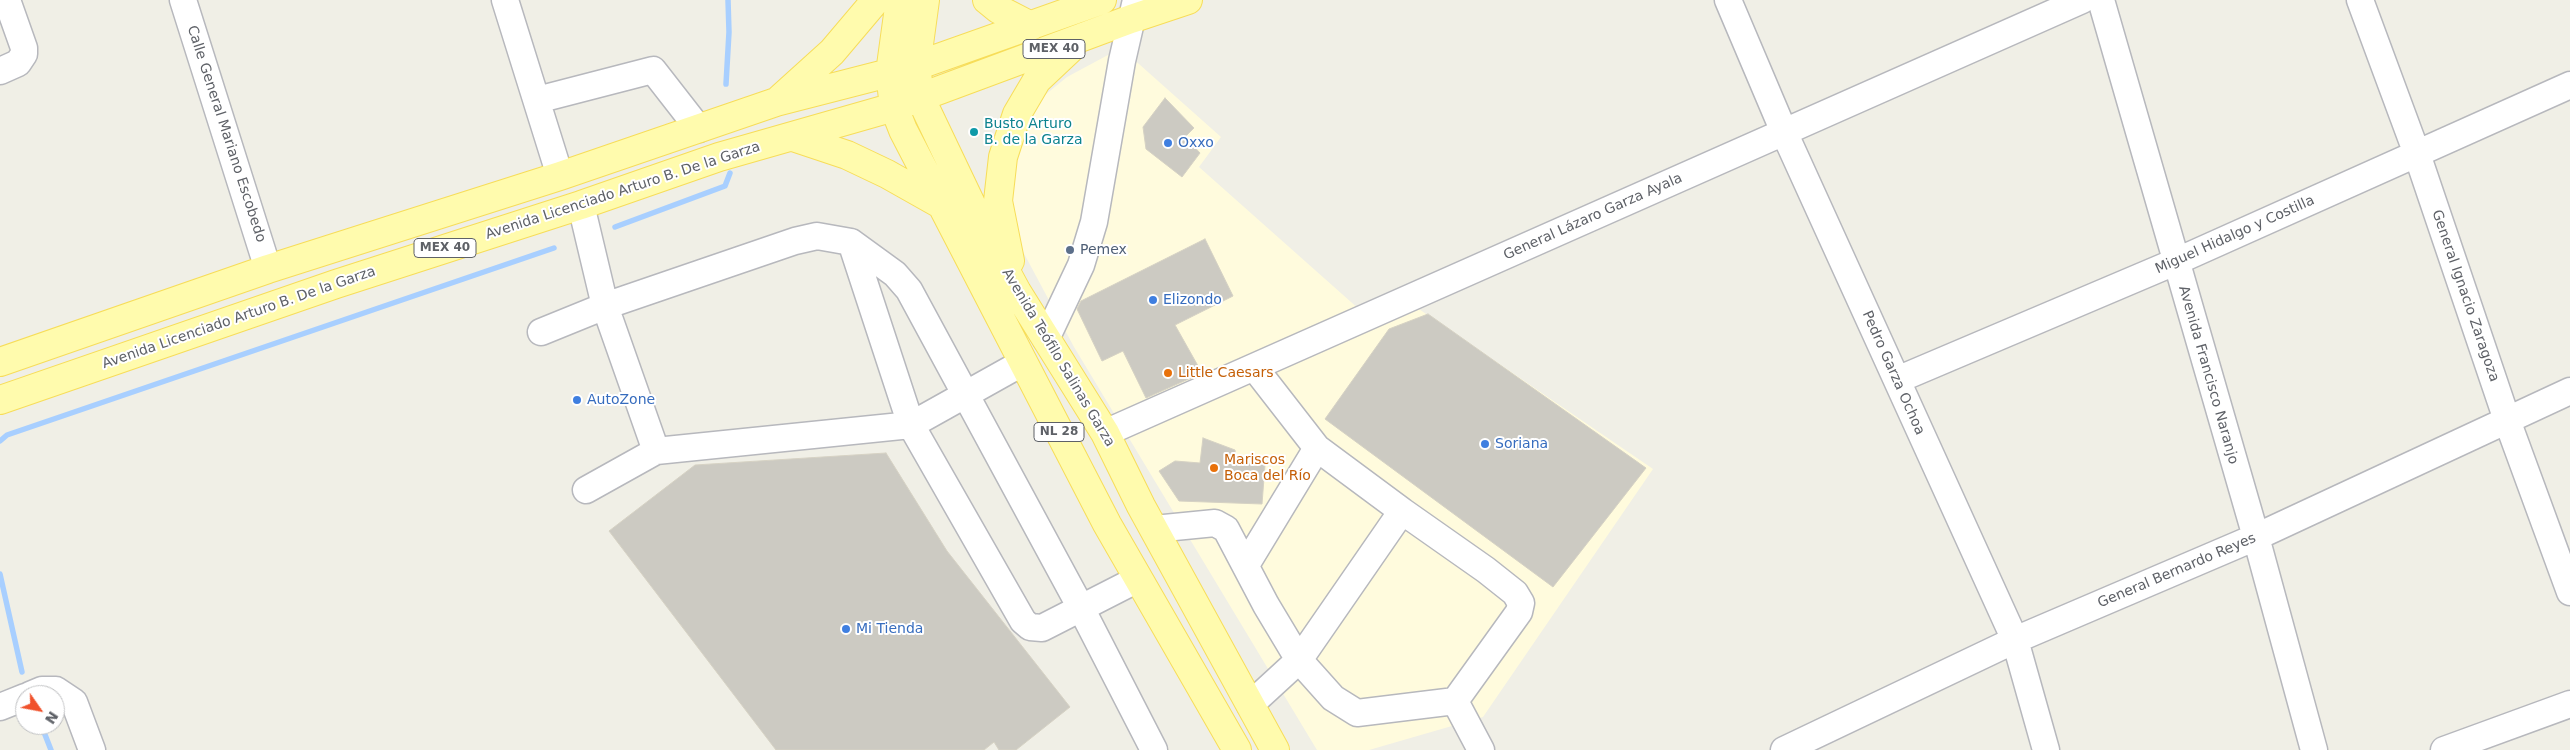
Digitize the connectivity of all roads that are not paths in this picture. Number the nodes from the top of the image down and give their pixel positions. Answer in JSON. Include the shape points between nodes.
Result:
{"nodes":[{"id":1,"x":7,"y":0,"type":"edge"},
{"id":2,"x":183,"y":0,"type":"edge"},
{"id":3,"x":505,"y":0,"type":"edge"},
{"id":4,"x":876,"y":0,"type":"edge"},
{"id":5,"x":900,"y":0,"type":"edge"},
{"id":6,"x":925,"y":0,"type":"edge"},
{"id":7,"x":987,"y":0,"type":"edge"},
{"id":8,"x":1102,"y":0,"type":"edge"},
{"id":9,"x":1188,"y":0,"type":"edge"},
{"id":10,"x":1728,"y":0,"type":"edge"},
{"id":11,"x":2082,"y":0,"type":"edge"},
{"id":12,"x":2101,"y":0,"type":"edge"},
{"id":13,"x":2360,"y":0,"type":"edge"},
{"id":14,"x":1134,"y":9,"type":"edge"},
{"id":15,"x":1031,"y":26,"type":"junction"},
{"id":16,"x":1080,"y":39,"type":"junction"},
{"id":17,"x":916,"y":66,"type":"junction"},
{"id":18,"x":5,"y":69,"type":"edge"},
{"id":19,"x":890,"y":74,"type":"junction"},
{"id":20,"x":2570,"y":85,"type":"edge"},
{"id":21,"x":920,"y":97,"type":"junction"},
{"id":22,"x":536,"y":100,"type":"junction"},
{"id":23,"x":776,"y":102,"type":"junction"},
{"id":24,"x":894,"y":107,"type":"junction"},
{"id":25,"x":699,"y":129,"type":"junction"},
{"id":26,"x":1784,"y":132,"type":"junction"},
{"id":27,"x":793,"y":137,"type":"junction"},
{"id":28,"x":632,"y":152,"type":"junction"},
{"id":29,"x":2417,"y":154,"type":"junction"},
{"id":30,"x":560,"y":176,"type":"junction"},
{"id":31,"x":525,"y":186,"type":"junction"},
{"id":32,"x":581,"y":205,"type":"junction"},
{"id":33,"x":942,"y":205,"type":"junction"},
{"id":34,"x":851,"y":242,"type":"junction"},
{"id":35,"x":2175,"y":262,"type":"junction"},
{"id":36,"x":268,"y":269,"type":"junction"},
{"id":37,"x":336,"y":284,"type":"junction"},
{"id":38,"x":1016,"y":292,"type":"junction"},
{"id":39,"x":605,"y":306,"type":"junction"},
{"id":40,"x":236,"y":318,"type":"junction"},
{"id":41,"x":541,"y":332,"type":"dead end"},
{"id":42,"x":1046,"y":339,"type":"junction"},
{"id":43,"x":0,"y":362,"type":"edge"},
{"id":44,"x":1022,"y":363,"type":"junction"},
{"id":45,"x":1254,"y":367,"type":"junction"},
{"id":46,"x":1897,"y":380,"type":"junction"},
{"id":47,"x":2570,"y":391,"type":"edge"},
{"id":48,"x":966,"y":394,"type":"junction"},
{"id":49,"x":0,"y":400,"type":"edge"},
{"id":50,"x":2507,"y":420,"type":"junction"},
{"id":51,"x":911,"y":425,"type":"junction"},
{"id":52,"x":1105,"y":433,"type":"junction"},
{"id":53,"x":1317,"y":448,"type":"junction"},
{"id":54,"x":656,"y":451,"type":"junction"},
{"id":55,"x":586,"y":490,"type":"dead end"},
{"id":56,"x":1141,"y":506,"type":"junction"},
{"id":57,"x":1402,"y":511,"type":"junction"},
{"id":58,"x":1107,"y":524,"type":"junction"},
{"id":59,"x":1154,"y":529,"type":"junction"},
{"id":60,"x":2256,"y":537,"type":"junction"},
{"id":61,"x":1246,"y":565,"type":"junction"},
{"id":62,"x":1138,"y":579,"type":"junction"},
{"id":63,"x":2570,"y":592,"type":"edge"},
{"id":64,"x":1081,"y":608,"type":"junction"},
{"id":65,"x":2015,"y":640,"type":"junction"},
{"id":66,"x":1299,"y":660,"type":"junction"},
{"id":67,"x":65,"y":696,"type":"edge"},
{"id":68,"x":15,"y":701,"type":"edge"},
{"id":69,"x":1455,"y":701,"type":"junction"},
{"id":70,"x":2570,"y":704,"type":"edge"},
{"id":71,"x":1250,"y":705,"type":"junction"},
{"id":72,"x":0,"y":707,"type":"edge"},
{"id":73,"x":92,"y":750,"type":"edge"},
{"id":74,"x":1154,"y":750,"type":"edge"},
{"id":75,"x":1238,"y":750,"type":"edge"},
{"id":76,"x":1275,"y":750,"type":"edge"},
{"id":77,"x":1481,"y":750,"type":"edge"},
{"id":78,"x":1784,"y":750,"type":"edge"},
{"id":79,"x":2046,"y":750,"type":"edge"},
{"id":80,"x":2314,"y":750,"type":"edge"},
{"id":81,"x":2444,"y":750,"type":"edge"}],
"edges":[{"from":1,"to":18,"type":"street","via":[[24,48],[22,59]]},
{"from":2,"to":36,"type":"street","name":"Calle General Mariano Escobedo"},
{"from":3,"to":22,"type":"street"},
{"from":4,"to":23,"type":"main road","via":[[832,52]]},
{"from":5,"to":19,"type":"main road","name":"Avenida Teófilo Salinas Garza"},
{"from":6,"to":17,"type":"main road","name":"Avenida Teófilo Salinas Garza"},
{"from":7,"to":15,"type":"main road"},
{"from":8,"to":15,"type":"main road","number":"MEX 40"},
{"from":9,"to":14,"type":"main road","name":"Avenida Licenciado Arturo B. De la Garza","number":"MEX 40"},
{"from":10,"to":26,"type":"street","name":"Pedro Garza Ochoa"},
{"from":11,"to":26,"type":"street","name":"General Lázaro Garza Ayala"},
{"from":12,"to":35,"type":"street","name":"Avenida Francisco Naranjo"},
{"from":13,"to":29,"type":"street","name":"General Ignacio Zaragoza"},
{"from":14,"to":16,"type":"main road","name":"Avenida Licenciado Arturo B. De la Garza","number":"MEX 40"},
{"from":14,"to":42,"type":"street","via":[[1094,222],[1081,265]]},
{"from":15,"to":17,"type":"main road","number":"MEX 40"},
{"from":16,"to":21,"type":"main road","name":"Avenida Licenciado Arturo B. De la Garza","number":"MEX 40"},
{"from":16,"to":38,"type":"main road","via":[[1037,80],[1017,114],[1003,157],[998,201]]},
{"from":17,"to":19,"type":"main road","number":"MEX 40"},
{"from":17,"to":21,"type":"main road","name":"Avenida Teófilo Salinas Garza","number":"NL 28"},
{"from":19,"to":23,"type":"main road","number":"MEX 40"},
{"from":19,"to":24,"type":"main road","name":"Avenida Teófilo Salinas Garza","number":"NL 28"},
{"from":20,"to":29,"type":"street","name":"Miguel Hidalgo y Costilla"},
{"from":21,"to":24,"type":"main road","name":"Avenida Licenciado Arturo B. De la Garza","number":"MEX 40"},
{"from":21,"to":38,"type":"main road","name":"Avenida Teófilo Salinas Garza","number":"NL 28"},
{"from":22,"to":25,"type":"street","via":[[653,70]]},
{"from":22,"to":30,"type":"street"},
{"from":23,"to":25,"type":"main road","number":"MEX 40"},
{"from":24,"to":27,"type":"main road","name":"Avenida Licenciado Arturo B. De la Garza","number":"MEX 40"},
{"from":24,"to":33,"type":"main road","name":"Avenida Teófilo Salinas Garza","number":"NL 28"},
{"from":25,"to":28,"type":"main road","number":"MEX 40"},
{"from":26,"to":45,"type":"street","name":"General Lázaro Garza Ayala"},
{"from":26,"to":46,"type":"street","name":"Pedro Garza Ochoa"},
{"from":27,"to":32,"type":"main road","name":"Avenida Licenciado Arturo B. De la Garza","number":"MEX 40","via":[[718,157]]},
{"from":27,"to":33,"type":"main road","via":[[848,155]]},
{"from":28,"to":30,"type":"main road","number":"MEX 40"},
{"from":28,"to":32,"type":"main road"},
{"from":29,"to":35,"type":"street","name":"Miguel Hidalgo y Costilla"},
{"from":29,"to":50,"type":"street","name":"General Ignacio Zaragoza"},
{"from":30,"to":31,"type":"main road","number":"MEX 40"},
{"from":31,"to":32,"type":"main road"},
{"from":31,"to":36,"type":"main road","number":"MEX 40"},
{"from":32,"to":37,"type":"main road","name":"Avenida Licenciado Arturo B. De la Garza","number":"MEX 40"},
{"from":32,"to":39,"type":"street"},
{"from":33,"to":44,"type":"main road","name":"Avenida Teófilo Salinas Garza","number":"NL 28"},
{"from":34,"to":39,"type":"street","via":[[817,236],[795,241]]},
{"from":34,"to":48,"type":"street","via":[[895,274],[909,290]]},
{"from":34,"to":51,"type":"street"},
{"from":35,"to":46,"type":"street","name":"Miguel Hidalgo y Costilla"},
{"from":35,"to":60,"type":"street","name":"Avenida Francisco Naranjo"},
{"from":36,"to":37,"type":"main road"},
{"from":36,"to":40,"type":"main road"},
{"from":36,"to":43,"type":"main road","number":"MEX 40"},
{"from":37,"to":40,"type":"main road","name":"Avenida Licenciado Arturo B. De la Garza","number":"MEX 40"},
{"from":38,"to":42,"type":"main road","name":"Avenida Teófilo Salinas Garza","number":"NL 28"},
{"from":39,"to":41,"type":"street"},
{"from":39,"to":54,"type":"street"},
{"from":40,"to":49,"type":"main road","name":"Avenida Licenciado Arturo B. De la Garza","number":"MEX 40"},
{"from":42,"to":52,"type":"main road","name":"Avenida Teófilo Salinas Garza","number":"NL 28"},
{"from":44,"to":48,"type":"street"},
{"from":44,"to":58,"type":"main road","name":"Avenida Teófilo Salinas Garza","number":"NL 28"},
{"from":45,"to":52,"type":"street","name":"General Lázaro Garza Ayala"},
{"from":45,"to":53,"type":"street"},
{"from":46,"to":65,"type":"street","name":"Pedro Garza Ochoa"},
{"from":47,"to":50,"type":"street","name":"General Bernardo Reyes"},
{"from":48,"to":51,"type":"street"},
{"from":48,"to":64,"type":"street"},
{"from":50,"to":60,"type":"street","name":"General Bernardo Reyes"},
{"from":50,"to":63,"type":"street","name":"General Ignacio Zaragoza"},
{"from":51,"to":54,"type":"street"},
{"from":51,"to":64,"type":"street","via":[[1023,622],[1030,627],[1042,628]]},
{"from":52,"to":56,"type":"main road","name":"Avenida Teófilo Salinas Garza","number":"NL 28"},
{"from":53,"to":57,"type":"street"},
{"from":53,"to":61,"type":"street"},
{"from":54,"to":55,"type":"street"},
{"from":56,"to":58,"type":"main road"},
{"from":56,"to":59,"type":"main road","name":"Avenida Teófilo Salinas Garza","number":"NL 28"},
{"from":57,"to":66,"type":"street"},
{"from":57,"to":69,"type":"street","via":[[1486,570],[1515,593],[1521,603],[1519,612]]},
{"from":58,"to":62,"type":"main road","name":"Avenida Teófilo Salinas Garza","number":"NL 28"},
{"from":59,"to":61,"type":"street","via":[[1215,523],[1226,528]]},
{"from":59,"to":71,"type":"main road","name":"Avenida Teófilo Salinas Garza","number":"NL 28"},
{"from":60,"to":65,"type":"street","name":"General Bernardo Reyes"},
{"from":60,"to":80,"type":"street","name":"Avenida Francisco Naranjo"},
{"from":61,"to":66,"type":"street"},
{"from":62,"to":64,"type":"street"},
{"from":62,"to":75,"type":"main road","name":"Avenida Teófilo Salinas Garza","number":"NL 28"},
{"from":64,"to":74,"type":"street"},
{"from":65,"to":78,"type":"street","name":"General Bernardo Reyes"},
{"from":65,"to":79,"type":"street","name":"Pedro Garza Ochoa"},
{"from":66,"to":69,"type":"street","via":[[1333,698],[1357,713]]},
{"from":66,"to":71,"type":"street"},
{"from":67,"to":73,"type":"street","via":[[74,702]]},
{"from":68,"to":72,"type":"street"},
{"from":69,"to":77,"type":"street"},
{"from":70,"to":81,"type":"street"},
{"from":71,"to":76,"type":"main road","name":"Avenida Teófilo Salinas Garza","number":"NL 28"}]}
